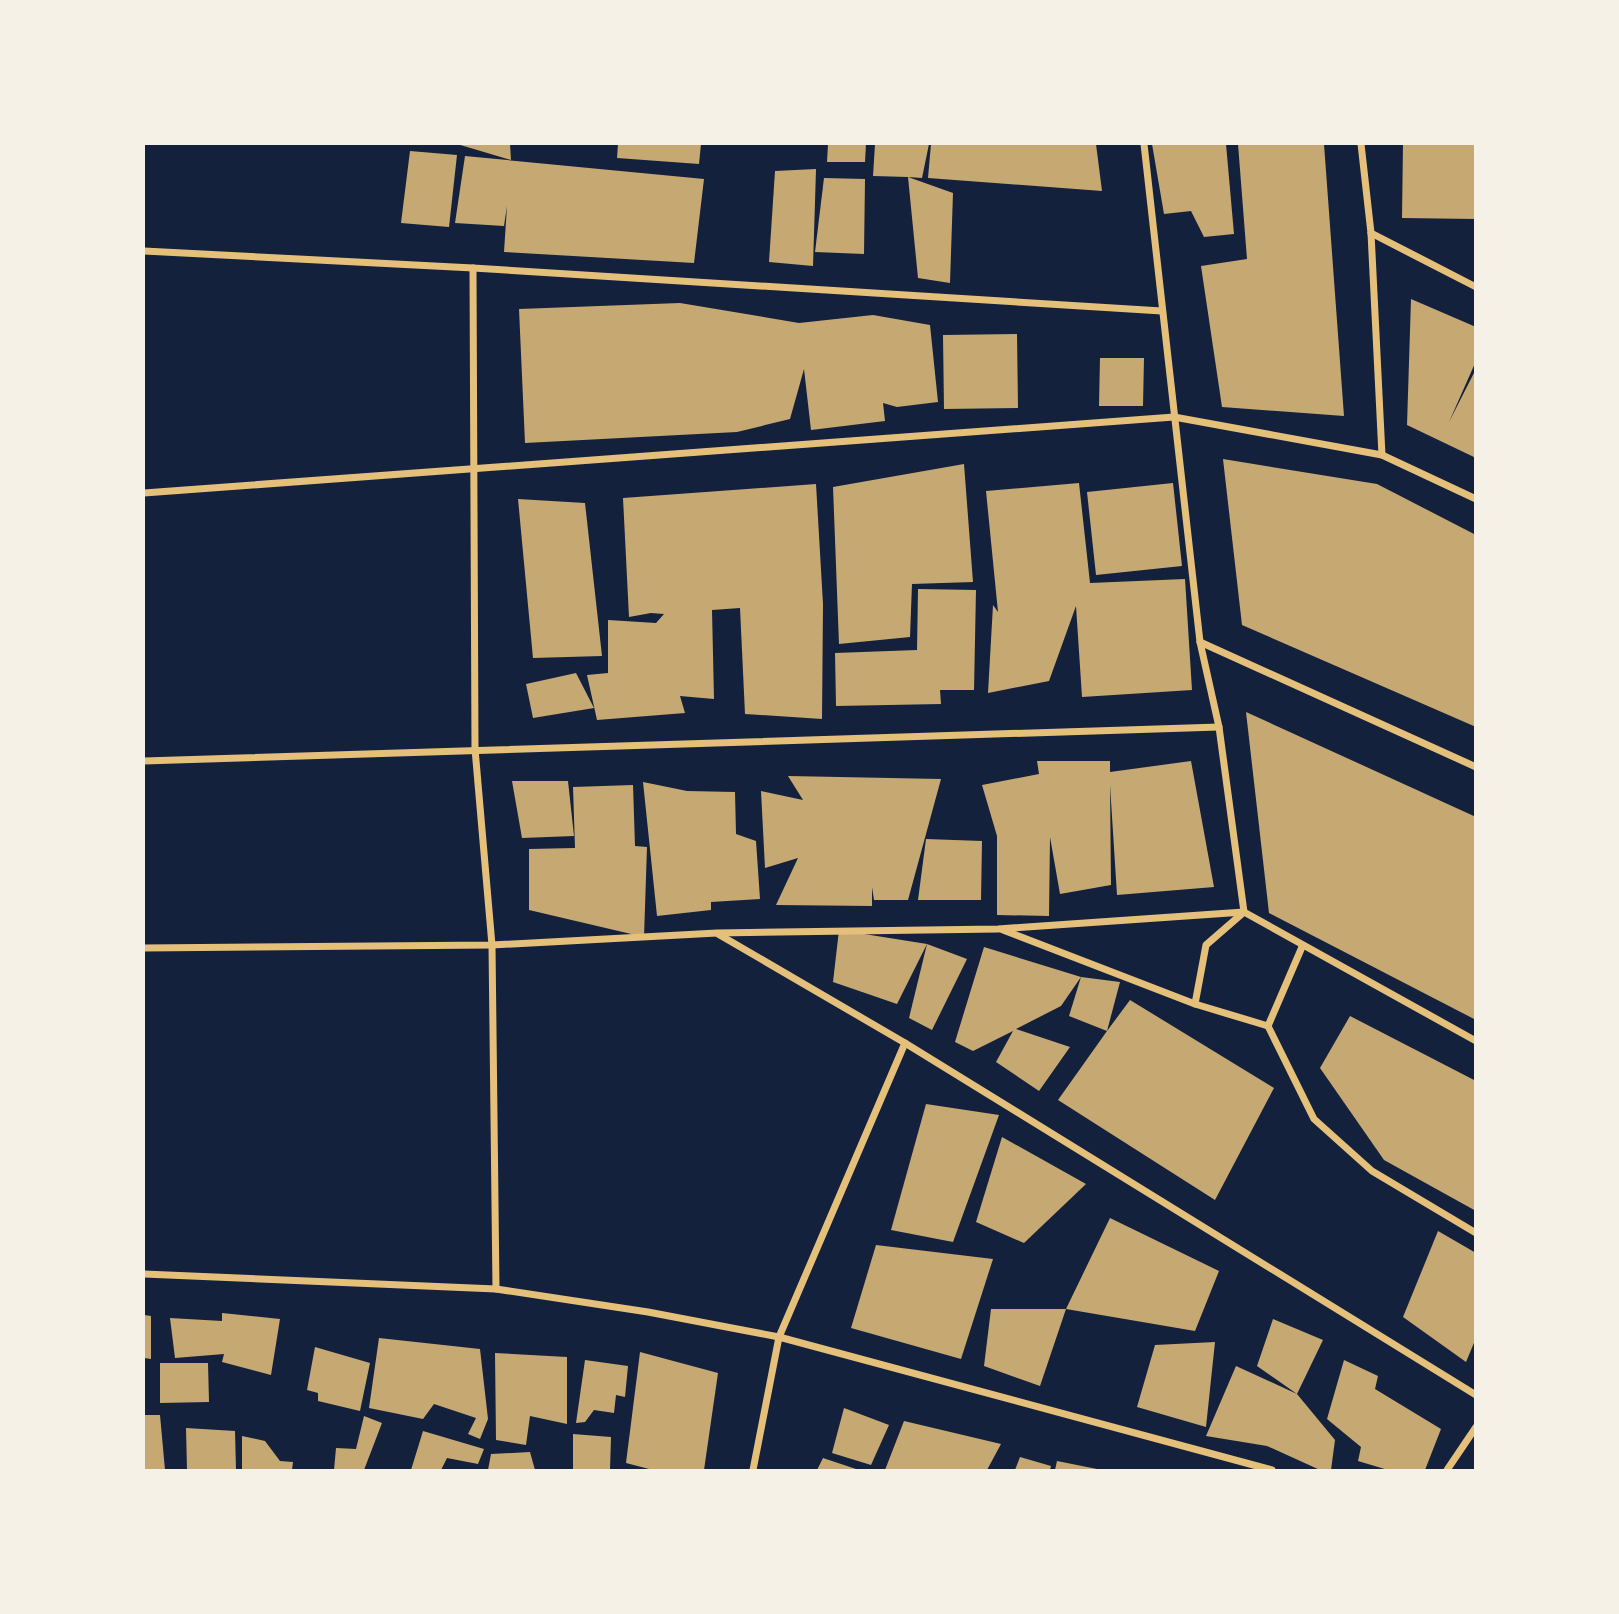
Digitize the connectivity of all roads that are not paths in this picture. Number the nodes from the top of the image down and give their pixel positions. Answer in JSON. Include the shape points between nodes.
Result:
{"nodes":[{"id":1,"x":1144,"y":144,"type":"edge"},
{"id":2,"x":1361,"y":144,"type":"edge"},
{"id":3,"x":1371,"y":233,"type":"junction"},
{"id":4,"x":144,"y":251,"type":"edge"},
{"id":5,"x":473,"y":268,"type":"junction"},
{"id":6,"x":1475,"y":287,"type":"edge"},
{"id":7,"x":1162,"y":311,"type":"junction"},
{"id":8,"x":1174,"y":417,"type":"junction"},
{"id":9,"x":1382,"y":455,"type":"junction"},
{"id":10,"x":474,"y":469,"type":"junction"},
{"id":11,"x":144,"y":493,"type":"edge"},
{"id":12,"x":1475,"y":499,"type":"edge"},
{"id":13,"x":1200,"y":642,"type":"junction"},
{"id":14,"x":1219,"y":727,"type":"junction"},
{"id":15,"x":475,"y":749,"type":"junction"},
{"id":16,"x":144,"y":761,"type":"edge"},
{"id":17,"x":1475,"y":767,"type":"edge"},
{"id":18,"x":1244,"y":912,"type":"junction"},
{"id":19,"x":998,"y":929,"type":"junction"},
{"id":20,"x":717,"y":933,"type":"junction"},
{"id":21,"x":492,"y":945,"type":"junction"},
{"id":22,"x":1302,"y":947,"type":"junction"},
{"id":23,"x":144,"y":948,"type":"edge"},
{"id":24,"x":1195,"y":1004,"type":"junction"},
{"id":25,"x":1268,"y":1027,"type":"junction"},
{"id":26,"x":1475,"y":1041,"type":"edge"},
{"id":27,"x":905,"y":1043,"type":"junction"},
{"id":28,"x":1475,"y":1233,"type":"edge"},
{"id":29,"x":144,"y":1275,"type":"edge"},
{"id":30,"x":496,"y":1289,"type":"junction"},
{"id":31,"x":779,"y":1337,"type":"junction"},
{"id":32,"x":1475,"y":1395,"type":"edge"},
{"id":33,"x":1475,"y":1427,"type":"edge"},
{"id":34,"x":753,"y":1471,"type":"edge"},
{"id":35,"x":1272,"y":1471,"type":"edge"},
{"id":36,"x":1447,"y":1471,"type":"edge"}],
"edges":[{"from":1,"to":7,"type":"street"},
{"from":2,"to":3,"type":"street"},
{"from":3,"to":6,"type":"street"},
{"from":3,"to":9,"type":"street"},
{"from":4,"to":5,"type":"street"},
{"from":5,"to":7,"type":"street"},
{"from":5,"to":10,"type":"street"},
{"from":7,"to":8,"type":"street"},
{"from":8,"to":9,"type":"street"},
{"from":8,"to":10,"type":"street"},
{"from":8,"to":13,"type":"street"},
{"from":9,"to":12,"type":"street"},
{"from":10,"to":11,"type":"street"},
{"from":10,"to":15,"type":"street"},
{"from":13,"to":14,"type":"street"},
{"from":13,"to":17,"type":"street"},
{"from":14,"to":15,"type":"street"},
{"from":14,"to":18,"type":"street"},
{"from":15,"to":16,"type":"street"},
{"from":15,"to":21,"type":"street"},
{"from":18,"to":19,"type":"street"},
{"from":18,"to":22,"type":"street"},
{"from":18,"to":24,"type":"street","via":[[1206,945]]},
{"from":19,"to":20,"type":"street"},
{"from":19,"to":24,"type":"street"},
{"from":20,"to":21,"type":"street"},
{"from":20,"to":27,"type":"street"},
{"from":21,"to":23,"type":"street"},
{"from":21,"to":30,"type":"street"},
{"from":22,"to":25,"type":"street"},
{"from":22,"to":26,"type":"street"},
{"from":24,"to":25,"type":"street"},
{"from":25,"to":28,"type":"street","via":[[1314,1119],[1372,1171]]},
{"from":27,"to":31,"type":"street"},
{"from":27,"to":32,"type":"street"},
{"from":29,"to":30,"type":"street"},
{"from":30,"to":31,"type":"street"},
{"from":31,"to":34,"type":"street"},
{"from":31,"to":35,"type":"street"},
{"from":33,"to":36,"type":"street"}]}
